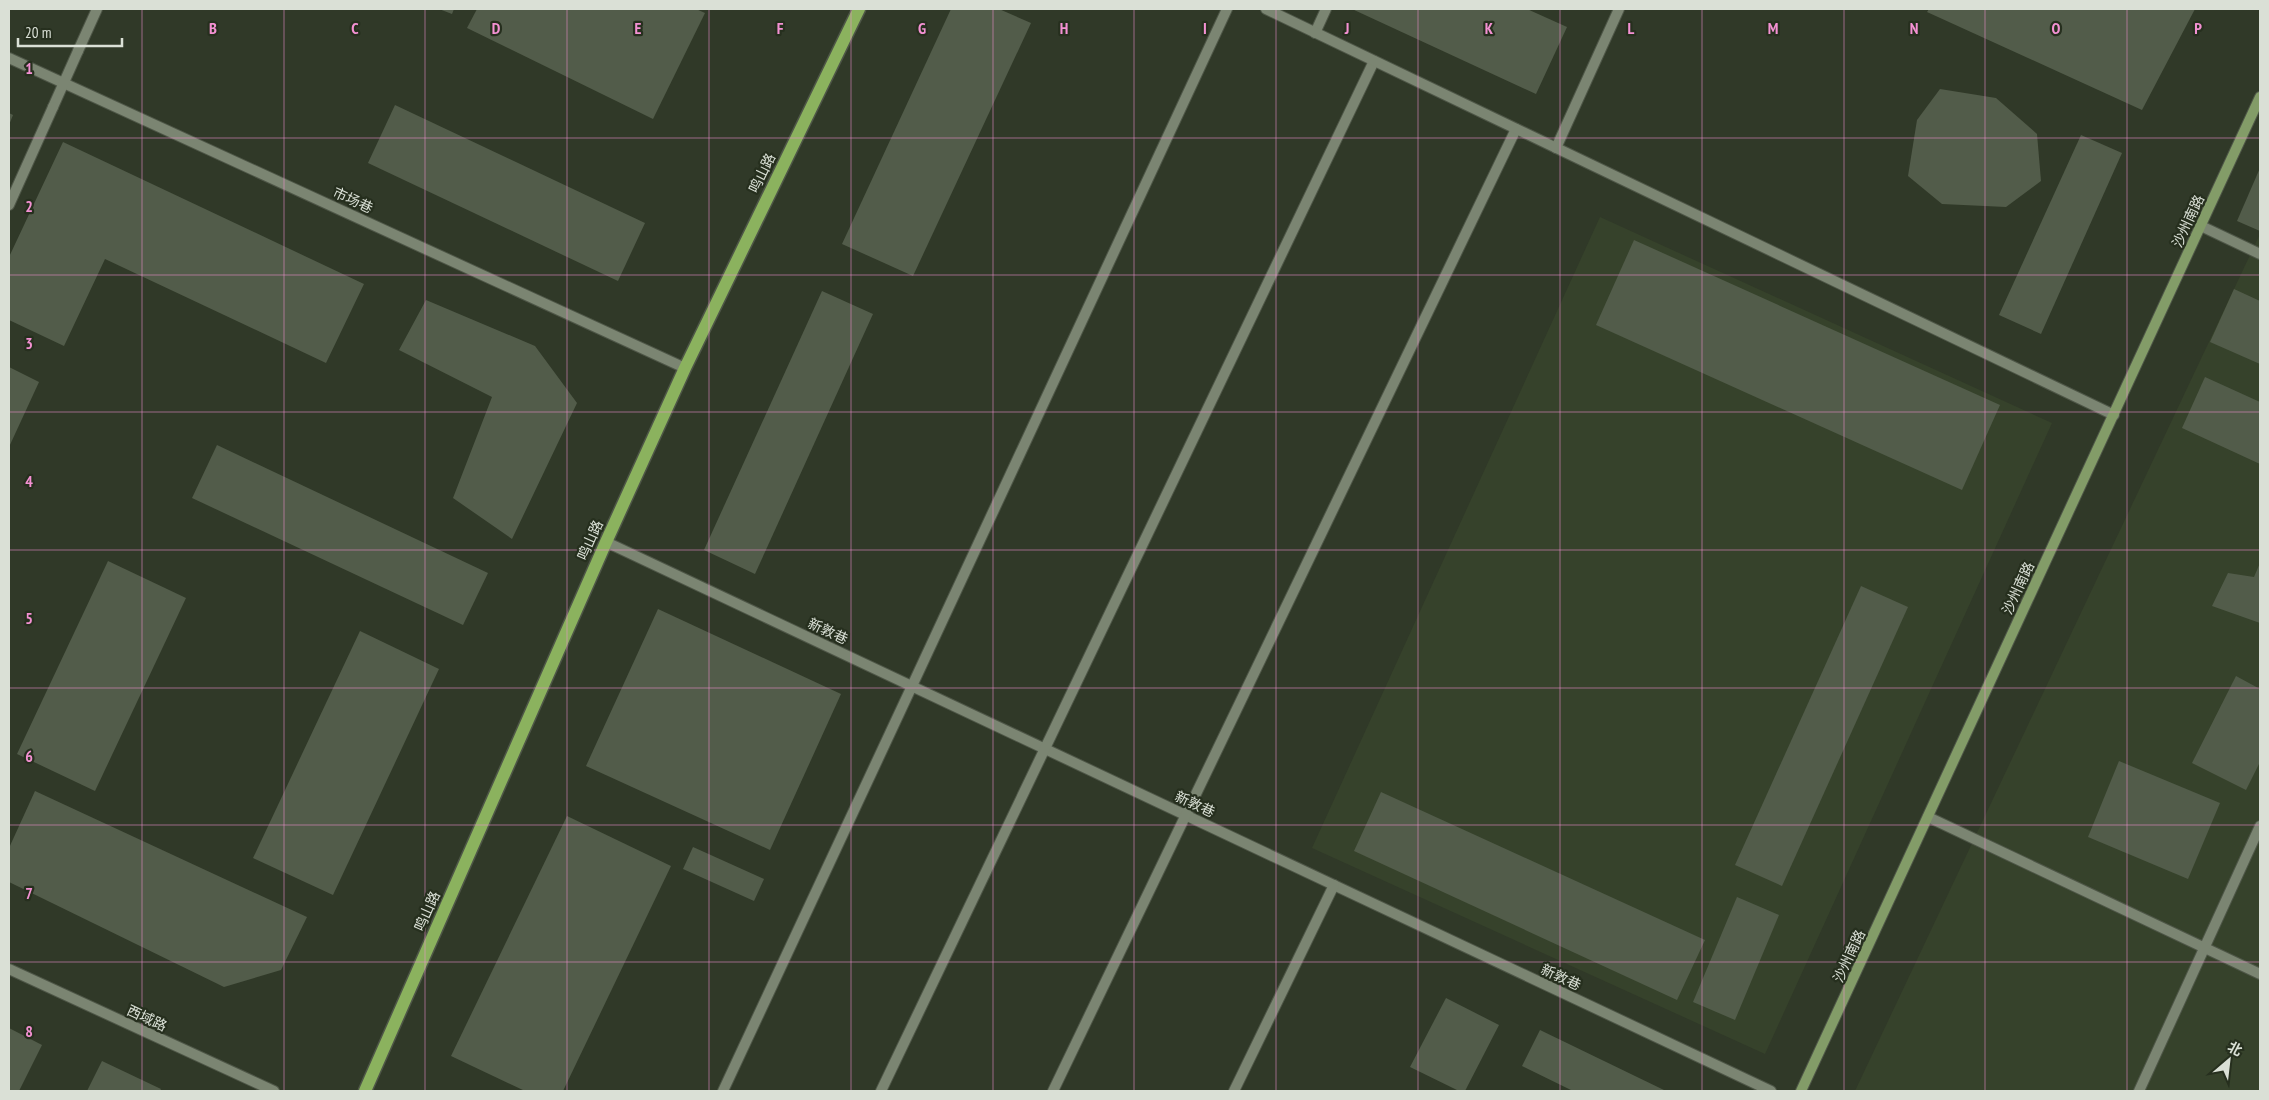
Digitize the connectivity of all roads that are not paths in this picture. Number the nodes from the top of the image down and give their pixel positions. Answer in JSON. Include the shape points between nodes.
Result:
{"nodes":[{"id":1,"x":97,"y":9,"type":"edge"},
{"id":2,"x":858,"y":9,"type":"edge"},
{"id":3,"x":1227,"y":9,"type":"edge"},
{"id":4,"x":1266,"y":9,"type":"edge"},
{"id":5,"x":1326,"y":9,"type":"edge"},
{"id":6,"x":1619,"y":9,"type":"edge"},
{"id":7,"x":1315,"y":32,"type":"junction"},
{"id":8,"x":9,"y":58,"type":"edge"},
{"id":9,"x":1374,"y":61,"type":"junction"},
{"id":10,"x":64,"y":83,"type":"junction"},
{"id":11,"x":2260,"y":97,"type":"edge"},
{"id":12,"x":1516,"y":129,"type":"junction"},
{"id":13,"x":1556,"y":148,"type":"junction"},
{"id":14,"x":9,"y":205,"type":"edge"},
{"id":15,"x":2201,"y":226,"type":"junction"},
{"id":16,"x":2260,"y":254,"type":"edge"},
{"id":17,"x":685,"y":368,"type":"junction"},
{"id":18,"x":2114,"y":415,"type":"junction"},
{"id":19,"x":606,"y":542,"type":"junction"},
{"id":20,"x":912,"y":686,"type":"junction"},
{"id":21,"x":1045,"y":749,"type":"junction"},
{"id":22,"x":1186,"y":815,"type":"junction"},
{"id":23,"x":1928,"y":817,"type":"junction"},
{"id":24,"x":2260,"y":826,"type":"edge"},
{"id":25,"x":1334,"y":885,"type":"junction"},
{"id":26,"x":2205,"y":948,"type":"junction"},
{"id":27,"x":9,"y":969,"type":"edge"},
{"id":28,"x":2260,"y":974,"type":"edge"},
{"id":29,"x":274,"y":1091,"type":"edge"},
{"id":30,"x":365,"y":1091,"type":"edge"},
{"id":31,"x":723,"y":1091,"type":"edge"},
{"id":32,"x":881,"y":1091,"type":"edge"},
{"id":33,"x":1053,"y":1091,"type":"edge"},
{"id":34,"x":1234,"y":1091,"type":"edge"},
{"id":35,"x":1771,"y":1091,"type":"edge"},
{"id":36,"x":1801,"y":1091,"type":"edge"},
{"id":37,"x":2140,"y":1091,"type":"edge"}],
"edges":[{"from":1,"to":10,"type":"street"},
{"from":2,"to":17,"type":"main road","name":"鸣山路"},
{"from":3,"to":20,"type":"street"},
{"from":4,"to":7,"type":"street"},
{"from":5,"to":7,"type":"street"},
{"from":6,"to":13,"type":"street"},
{"from":7,"to":9,"type":"street"},
{"from":8,"to":10,"type":"street","name":"市场巷"},
{"from":9,"to":12,"type":"street"},
{"from":9,"to":21,"type":"street"},
{"from":10,"to":14,"type":"street"},
{"from":10,"to":17,"type":"street","name":"市场巷"},
{"from":11,"to":15,"type":"main road","name":"沙州南路"},
{"from":12,"to":13,"type":"street"},
{"from":12,"to":22,"type":"street"},
{"from":13,"to":18,"type":"street"},
{"from":15,"to":16,"type":"street"},
{"from":15,"to":18,"type":"main road","name":"沙州南路"},
{"from":17,"to":19,"type":"main road","name":"鸣山路"},
{"from":18,"to":23,"type":"main road","name":"沙州南路"},
{"from":19,"to":20,"type":"street","name":"新敦巷"},
{"from":19,"to":30,"type":"main road","name":"鸣山路"},
{"from":20,"to":21,"type":"street","name":"新敦巷"},
{"from":20,"to":31,"type":"street"},
{"from":21,"to":22,"type":"street","name":"新敦巷"},
{"from":21,"to":32,"type":"street"},
{"from":22,"to":25,"type":"street","name":"新敦巷"},
{"from":22,"to":33,"type":"street"},
{"from":23,"to":26,"type":"street"},
{"from":23,"to":36,"type":"main road","name":"沙州南路"},
{"from":24,"to":26,"type":"street"},
{"from":25,"to":34,"type":"street"},
{"from":25,"to":35,"type":"street","name":"新敦巷"},
{"from":26,"to":28,"type":"street"},
{"from":26,"to":37,"type":"street"},
{"from":27,"to":29,"type":"street","name":"西域路"}]}
